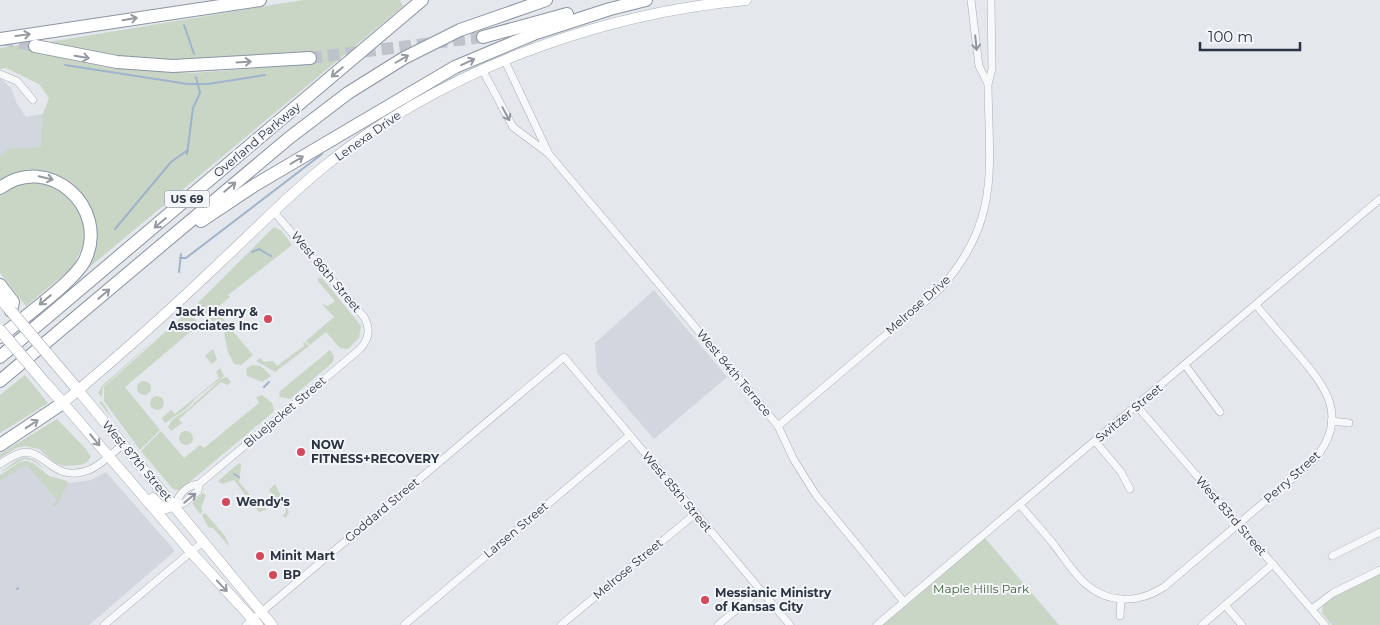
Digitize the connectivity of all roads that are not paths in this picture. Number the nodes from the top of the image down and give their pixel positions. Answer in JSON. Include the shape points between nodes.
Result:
{"nodes":[{"id":1,"x":260,"y":0,"type":"edge"},
{"id":2,"x":422,"y":0,"type":"edge"},
{"id":3,"x":546,"y":0,"type":"edge"},
{"id":4,"x":627,"y":0,"type":"edge"},
{"id":5,"x":646,"y":0,"type":"edge"},
{"id":6,"x":746,"y":0,"type":"edge"},
{"id":7,"x":972,"y":0,"type":"edge"},
{"id":8,"x":991,"y":0,"type":"edge"},
{"id":9,"x":483,"y":37,"type":"tunnel mouth"},
{"id":10,"x":0,"y":39,"type":"edge"},
{"id":11,"x":35,"y":46,"type":"tunnel mouth"},
{"id":12,"x":310,"y":58,"type":"tunnel mouth"},
{"id":13,"x":505,"y":62,"type":"junction"},
{"id":14,"x":483,"y":71,"type":"junction"},
{"id":15,"x":0,"y":74,"type":"edge"},
{"id":16,"x":988,"y":84,"type":"junction"},
{"id":17,"x":32,"y":100,"type":"dead end"},
{"id":18,"x":549,"y":154,"type":"junction"},
{"id":19,"x":0,"y":188,"type":"edge"},
{"id":20,"x":1380,"y":199,"type":"edge"},
{"id":21,"x":274,"y":212,"type":"junction"},
{"id":22,"x":153,"y":253,"type":"junction"},
{"id":23,"x":0,"y":285,"type":"edge"},
{"id":24,"x":0,"y":298,"type":"edge"},
{"id":25,"x":1256,"y":305,"type":"junction"},
{"id":26,"x":11,"y":311,"type":"junction"},
{"id":27,"x":0,"y":330,"type":"edge"},
{"id":28,"x":0,"y":338,"type":"edge"},
{"id":29,"x":368,"y":338,"type":"joint"},
{"id":30,"x":0,"y":357,"type":"edge"},
{"id":31,"x":564,"y":357,"type":"joint"},
{"id":32,"x":1185,"y":365,"type":"junction"},
{"id":33,"x":0,"y":381,"type":"edge"},
{"id":34,"x":78,"y":390,"type":"junction"},
{"id":35,"x":63,"y":403,"type":"junction"},
{"id":36,"x":1137,"y":406,"type":"junction"},
{"id":37,"x":1220,"y":412,"type":"dead end"},
{"id":38,"x":1331,"y":421,"type":"junction"},
{"id":39,"x":1349,"y":423,"type":"dead end"},
{"id":40,"x":778,"y":426,"type":"junction"},
{"id":41,"x":630,"y":435,"type":"junction"},
{"id":42,"x":1095,"y":441,"type":"junction"},
{"id":43,"x":124,"y":444,"type":"junction"},
{"id":44,"x":0,"y":445,"type":"edge"},
{"id":45,"x":108,"y":456,"type":"junction"},
{"id":46,"x":0,"y":464,"type":"edge"},
{"id":47,"x":119,"y":469,"type":"junction"},
{"id":48,"x":1130,"y":489,"type":"dead end"},
{"id":49,"x":1020,"y":504,"type":"junction"},
{"id":50,"x":175,"y":505,"type":"junction"},
{"id":51,"x":695,"y":514,"type":"junction"},
{"id":52,"x":1238,"y":524,"type":"junction"},
{"id":53,"x":1380,"y":532,"type":"edge"},
{"id":54,"x":204,"y":541,"type":"junction"},
{"id":55,"x":191,"y":552,"type":"junction"},
{"id":56,"x":1332,"y":556,"type":"dead end"},
{"id":57,"x":1273,"y":564,"type":"junction"},
{"id":58,"x":1380,"y":570,"type":"edge"},
{"id":59,"x":760,"y":590,"type":"junction"},
{"id":60,"x":1121,"y":599,"type":"junction"},
{"id":61,"x":904,"y":602,"type":"junction"},
{"id":62,"x":1225,"y":605,"type":"junction"},
{"id":63,"x":1312,"y":609,"type":"junction"},
{"id":64,"x":261,"y":612,"type":"junction"},
{"id":65,"x":1120,"y":616,"type":"dead end"},
{"id":66,"x":252,"y":623,"type":"edge"},
{"id":67,"x":104,"y":625,"type":"edge"},
{"id":68,"x":272,"y":625,"type":"edge"},
{"id":69,"x":404,"y":625,"type":"edge"},
{"id":70,"x":562,"y":625,"type":"edge"},
{"id":71,"x":718,"y":625,"type":"edge"},
{"id":72,"x":790,"y":625,"type":"edge"},
{"id":73,"x":877,"y":625,"type":"edge"},
{"id":74,"x":1202,"y":625,"type":"edge"},
{"id":75,"x":1242,"y":625,"type":"edge"},
{"id":76,"x":1325,"y":625,"type":"edge"}],
"edges":[{"from":10,"to":1,"type":"highway","one_way":true},
{"from":2,"to":30,"type":"highway","name":"Overland Parkway","number":"US 69","one_way":true},
{"from":22,"to":3,"type":"highway","number":"US 69","one_way":true,"via":[[289,138],[348,93],[404,58],[452,34]]},
{"from":4,"to":9,"type":"highway"},
{"from":22,"to":5,"type":"highway","one_way":true,"via":[[255,186],[455,68],[536,32]]},
{"from":6,"to":13,"type":"street","name":"Lenexa Drive","via":[[680,10],[567,36]]},
{"from":7,"to":16,"type":"street","name":"Melrose Drive","one_way":true,"via":[[978,66]]},
{"from":8,"to":16,"type":"street","name":"Melrose Drive","via":[[992,69]]},
{"from":11,"to":12,"type":"highway","one_way":true,"via":[[110,61],[164,65]]},
{"from":13,"to":14,"type":"street","name":"Lenexa Drive"},
{"from":13,"to":18,"type":"street","name":"West 84th Terrace"},
{"from":14,"to":18,"type":"street","name":"West 84th Terrace","one_way":true,"via":[[513,127]]},
{"from":14,"to":21,"type":"street","name":"Lenexa Drive","via":[[397,115],[328,164]]},
{"from":15,"to":17,"type":"street","via":[[16,81]]},
{"from":16,"to":40,"type":"street","name":"Melrose Drive","via":[[990,186],[982,221],[967,254],[940,289]]},
{"from":18,"to":40,"type":"street","name":"West 84th Terrace"},
{"from":19,"to":28,"type":"highway","one_way":true,"via":[[29,176],[54,180],[83,203],[92,235],[80,269]]},
{"from":20,"to":25,"type":"street","name":"Switzer Street"},
{"from":21,"to":29,"type":"street","name":"West 86th Street","via":[[364,317]]},
{"from":21,"to":34,"type":"street","name":"Lenexa Drive","via":[[182,299]]},
{"from":33,"to":22,"type":"highway","number":"US 69","one_way":true},
{"from":23,"to":26,"type":"highway","via":[[13,302]]},
{"from":24,"to":26,"type":"main road","name":"West 87th Street"},
{"from":25,"to":32,"type":"street","name":"Switzer Street"},
{"from":25,"to":38,"type":"street","name":"Perry Street","via":[[1323,385],[1331,404]]},
{"from":26,"to":34,"type":"main road","name":"West 87th Street","bridge":true},
{"from":27,"to":35,"type":"main road","name":"West 87th Street","bridge":true},
{"from":29,"to":50,"type":"street","name":"Bluejacket Street","via":[[346,361],[199,484],[192,485],[178,496]]},
{"from":31,"to":41,"type":"street","name":"West 85th Street"},
{"from":31,"to":64,"type":"street","name":"Goddard Street"},
{"from":32,"to":36,"type":"street","name":"Switzer Street"},
{"from":32,"to":37,"type":"street"},
{"from":34,"to":35,"type":"street","name":"Lenexa Drive"},
{"from":34,"to":43,"type":"street","name":"West 87th Street"},
{"from":44,"to":35,"type":"highway","one_way":true},
{"from":35,"to":45,"type":"street","name":"West 87th Street","one_way":true},
{"from":36,"to":42,"type":"street","name":"Switzer Street"},
{"from":36,"to":52,"type":"street","name":"West 83rd Street"},
{"from":38,"to":39,"type":"street"},
{"from":38,"to":52,"type":"street","name":"Perry Street","via":[[1326,443],[1314,460]]},
{"from":40,"to":61,"type":"street","name":"West 84th Terrace","via":[[816,495]]},
{"from":41,"to":51,"type":"street","name":"West 85th Street"},
{"from":41,"to":69,"type":"street","name":"Larsen Street"},
{"from":42,"to":48,"type":"street"},
{"from":42,"to":49,"type":"street","name":"Switzer Street"},
{"from":43,"to":45,"type":"street"},
{"from":43,"to":50,"type":"street","name":"West 87th Street"},
{"from":45,"to":46,"type":"street","via":[[88,470],[74,473],[58,471],[39,456],[28,452],[16,454]]},
{"from":45,"to":47,"type":"street","name":"West 87th Street"},
{"from":47,"to":50,"type":"street","via":[[132,474],[163,509]]},
{"from":47,"to":55,"type":"street","name":"West 87th Street"},
{"from":49,"to":60,"type":"street","via":[[1086,585],[1107,597]]},
{"from":49,"to":61,"type":"street","name":"Switzer Street"},
{"from":50,"to":54,"type":"street","name":"West 87th Street"},
{"from":51,"to":59,"type":"street","name":"West 85th Street"},
{"from":51,"to":70,"type":"street","name":"Melrose Street"},
{"from":52,"to":57,"type":"street","name":"West 83rd Street"},
{"from":52,"to":60,"type":"street","name":"Perry Street","via":[[1164,587],[1135,600]]},
{"from":53,"to":56,"type":"street"},
{"from":54,"to":55,"type":"street"},
{"from":54,"to":64,"type":"street","name":"West 87th Street"},
{"from":55,"to":66,"type":"street","name":"West 87th Street","one_way":true},
{"from":55,"to":67,"type":"street"},
{"from":57,"to":62,"type":"street"},
{"from":57,"to":63,"type":"street","name":"West 83rd Street"},
{"from":58,"to":63,"type":"street","via":[[1333,593]]},
{"from":59,"to":71,"type":"street"},
{"from":59,"to":72,"type":"street","name":"West 85th Street"},
{"from":60,"to":65,"type":"street"},
{"from":61,"to":73,"type":"street","name":"Switzer Street"},
{"from":62,"to":74,"type":"street"},
{"from":62,"to":75,"type":"street"},
{"from":63,"to":76,"type":"street","name":"West 83rd Street"},
{"from":64,"to":66,"type":"street","name":"Goddard Street"},
{"from":64,"to":68,"type":"street","name":"West 87th Street"}]}
